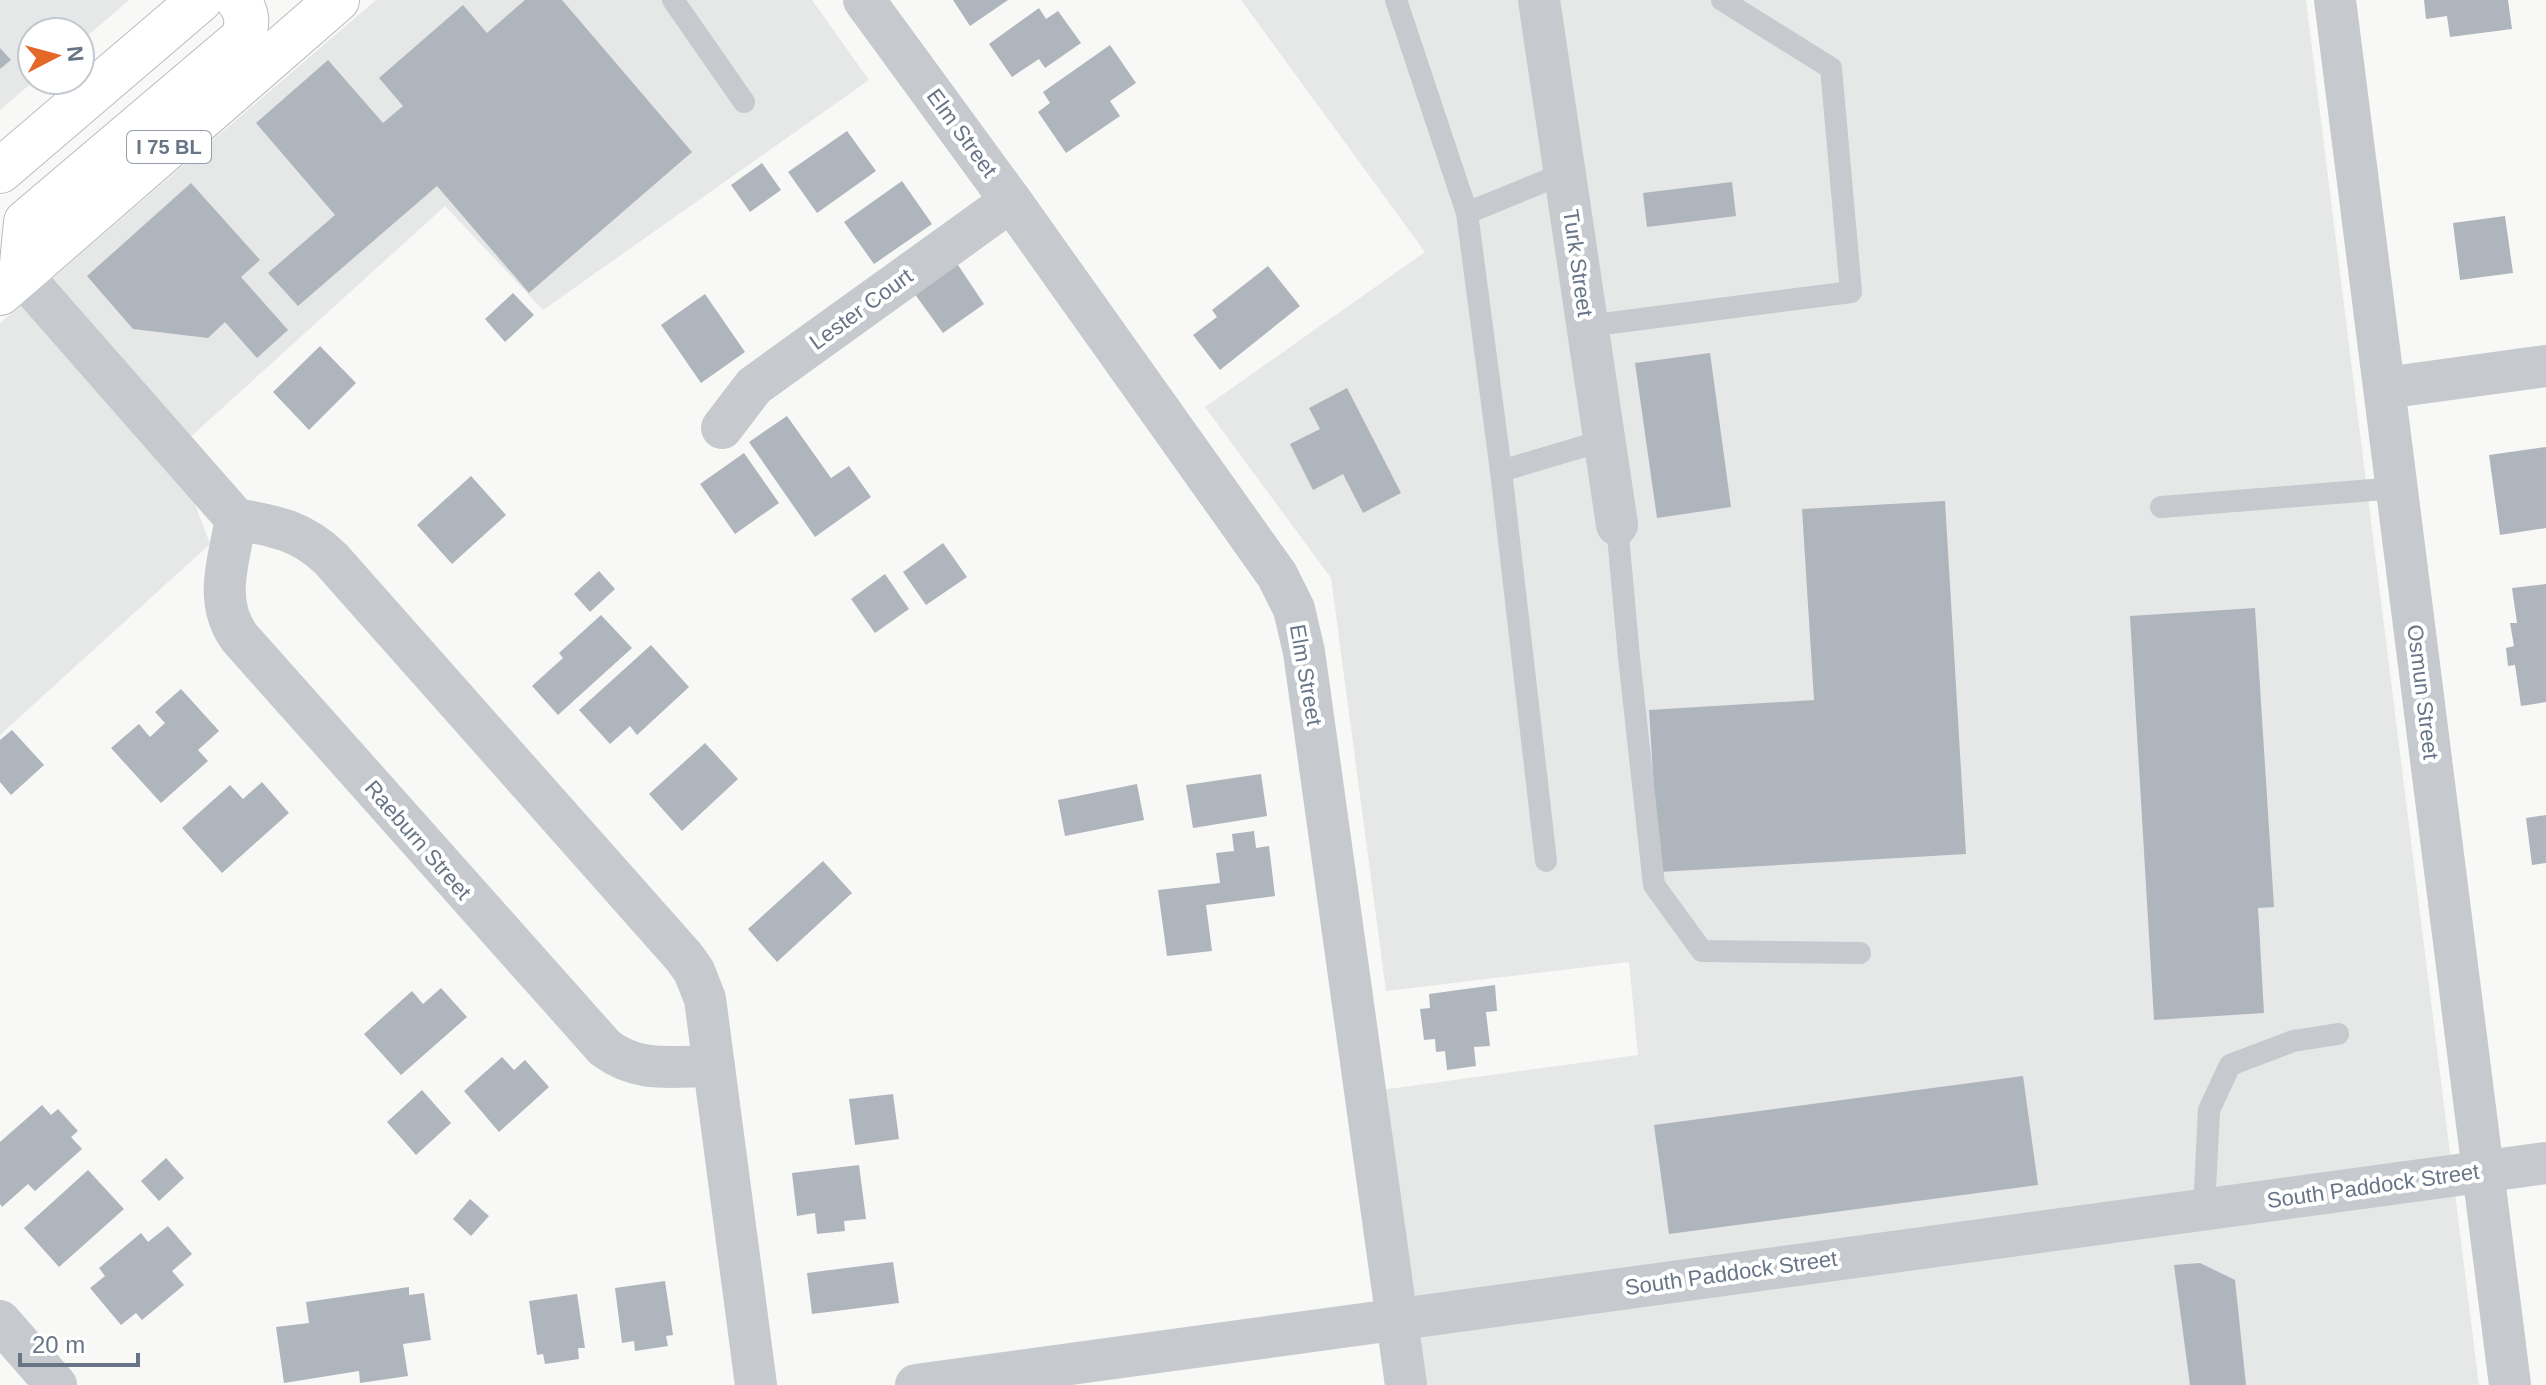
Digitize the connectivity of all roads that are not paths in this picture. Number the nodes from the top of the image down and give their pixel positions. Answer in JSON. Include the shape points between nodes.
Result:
{"nodes":[{"id":1,"x":200,"y":0,"type":"edge"},
{"id":2,"x":238,"y":0,"type":"edge"},
{"id":3,"x":337,"y":0,"type":"edge"},
{"id":4,"x":673,"y":0,"type":"edge"},
{"id":5,"x":864,"y":0,"type":"edge"},
{"id":6,"x":1396,"y":0,"type":"edge"},
{"id":7,"x":1539,"y":0,"type":"edge"},
{"id":8,"x":1722,"y":0,"type":"edge"},
{"id":9,"x":2335,"y":0,"type":"edge"},
{"id":10,"x":744,"y":102,"type":"dead end"},
{"id":11,"x":0,"y":171,"type":"edge"},
{"id":12,"x":1565,"y":173,"type":"junction"},
{"id":13,"x":1011,"y":201,"type":"junction"},
{"id":14,"x":1467,"y":213,"type":"junction"},
{"id":15,"x":11,"y":284,"type":"edge"},
{"id":16,"x":1587,"y":326,"type":"junction"},
{"id":17,"x":2546,"y":366,"type":"edge"},
{"id":18,"x":2385,"y":388,"type":"junction"},
{"id":19,"x":722,"y":428,"type":"dead end"},
{"id":20,"x":1605,"y":440,"type":"junction"},
{"id":21,"x":1501,"y":471,"type":"junction"},
{"id":22,"x":2397,"y":488,"type":"junction"},
{"id":23,"x":2161,"y":507,"type":"dead end"},
{"id":24,"x":236,"y":519,"type":"junction"},
{"id":25,"x":1617,"y":525,"type":"joint"},
{"id":26,"x":1546,"y":861,"type":"dead end"},
{"id":27,"x":1860,"y":953,"type":"dead end"},
{"id":28,"x":2338,"y":1034,"type":"dead end"},
{"id":29,"x":714,"y":1066,"type":"junction"},
{"id":30,"x":2546,"y":1163,"type":"edge"},
{"id":31,"x":2483,"y":1171,"type":"junction"},
{"id":32,"x":2204,"y":1209,"type":"junction"},
{"id":33,"x":1397,"y":1318,"type":"junction"},
{"id":34,"x":0,"y":1321,"type":"edge"},
{"id":35,"x":56,"y":1385,"type":"edge"},
{"id":36,"x":756,"y":1385,"type":"edge"},
{"id":37,"x":916,"y":1385,"type":"edge"},
{"id":38,"x":1406,"y":1385,"type":"edge"},
{"id":39,"x":2510,"y":1385,"type":"edge"}],
"edges":[{"from":1,"to":11,"type":"main road"},
{"from":2,"to":15,"type":"main road","via":[[246,10],[243,38],[26,222]]},
{"from":3,"to":15,"type":"main road","number":"I 75 BL"},
{"from":4,"to":10,"type":"lane"},
{"from":5,"to":13,"type":"street","name":"Elm Street"},
{"from":6,"to":14,"type":"lane"},
{"from":7,"to":12,"type":"street","name":"Turk Street"},
{"from":8,"to":16,"type":"lane","via":[[1831,68],[1851,292]]},
{"from":9,"to":18,"type":"street","name":"Osmun Street"},
{"from":12,"to":14,"type":"lane"},
{"from":12,"to":16,"type":"street","name":"Turk Street"},
{"from":13,"to":19,"type":"street","name":"Lester Court","via":[[754,386]]},
{"from":13,"to":33,"type":"street","name":"Elm Street","via":[[1277,575],[1294,609]]},
{"from":14,"to":21,"type":"lane"},
{"from":15,"to":24,"type":"street"},
{"from":16,"to":20,"type":"street","name":"Turk Street"},
{"from":17,"to":18,"type":"street"},
{"from":18,"to":22,"type":"street","name":"Osmun Street"},
{"from":20,"to":21,"type":"lane"},
{"from":20,"to":25,"type":"street","name":"Turk Street"},
{"from":21,"to":26,"type":"lane"},
{"from":22,"to":23,"type":"lane"},
{"from":22,"to":31,"type":"street","name":"Osmun Street"},
{"from":24,"to":29,"type":"street","via":[[282,528],[320,548],[673,945],[701,985]]},
{"from":24,"to":29,"type":"street","name":"Raeburn Street","via":[[224,602],[231,626],[249,649],[605,1048],[639,1066]]},
{"from":25,"to":27,"type":"lane","via":[[1654,885],[1702,951]]},
{"from":28,"to":32,"type":"lane","via":[[2293,1041],[2230,1065],[2209,1110]]},
{"from":29,"to":36,"type":"street"},
{"from":30,"to":31,"type":"street","name":"South Paddock Street"},
{"from":31,"to":32,"type":"street","name":"South Paddock Street"},
{"from":31,"to":39,"type":"street","name":"Osmun Street"},
{"from":32,"to":33,"type":"street","name":"South Paddock Street"},
{"from":33,"to":37,"type":"street","name":"South Paddock Street"},
{"from":33,"to":38,"type":"street","name":"Elm Street"},
{"from":34,"to":35,"type":"street"}]}
